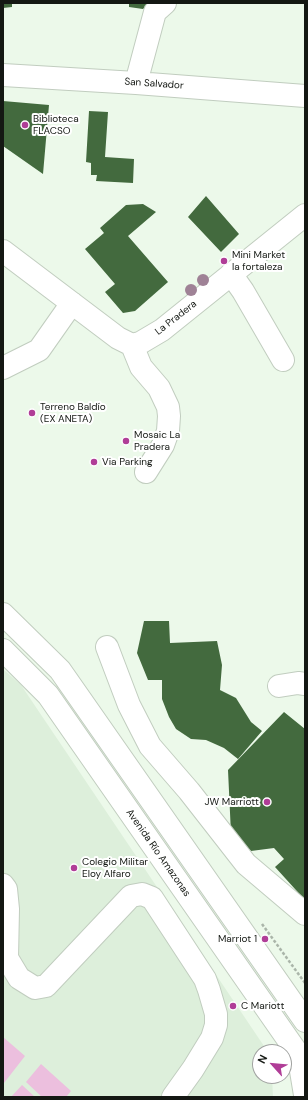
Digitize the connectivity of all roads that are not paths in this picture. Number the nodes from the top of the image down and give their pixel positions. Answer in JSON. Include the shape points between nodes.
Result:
{"nodes":[{"id":1,"x":165,"y":3,"type":"edge"},
{"id":2,"x":3,"y":75,"type":"edge"},
{"id":3,"x":136,"y":83,"type":"junction"},
{"id":4,"x":305,"y":96,"type":"edge"},
{"id":5,"x":305,"y":215,"type":"edge"},
{"id":6,"x":3,"y":251,"type":"edge"},
{"id":7,"x":231,"y":274,"type":"junction"},
{"id":8,"x":72,"y":303,"type":"junction"},
{"id":9,"x":132,"y":346,"type":"junction"},
{"id":10,"x":283,"y":360,"type":"dead end"},
{"id":11,"x":3,"y":368,"type":"edge"},
{"id":12,"x":146,"y":472,"type":"dead end"},
{"id":13,"x":3,"y":614,"type":"edge"},
{"id":14,"x":107,"y":647,"type":"dead end"},
{"id":15,"x":3,"y":650,"type":"edge"},
{"id":16,"x":305,"y":684,"type":"edge"},
{"id":17,"x":279,"y":686,"type":"dead end"},
{"id":18,"x":3,"y":885,"type":"edge"},
{"id":19,"x":305,"y":914,"type":"edge"},
{"id":20,"x":305,"y":1021,"type":"edge"},
{"id":21,"x":301,"y":1059,"type":"edge"},
{"id":22,"x":305,"y":1095,"type":"edge"},
{"id":23,"x":173,"y":1097,"type":"edge"}],
"edges":[{"from":1,"to":3,"type":"main road","via":[[155,12]]},
{"from":2,"to":3,"type":"main road","name":"San Salvador"},
{"from":3,"to":4,"type":"main road","name":"San Salvador"},
{"from":5,"to":7,"type":"main road","name":"La Pradera"},
{"from":6,"to":8,"type":"main road"},
{"from":7,"to":9,"type":"main road","name":"La Pradera","via":[[162,330]]},
{"from":7,"to":10,"type":"main road"},
{"from":8,"to":9,"type":"main road"},
{"from":8,"to":11,"type":"main road","via":[[39,350]]},
{"from":9,"to":12,"type":"main road","via":[[141,367],[161,392],[168,407],[168,431]]},
{"from":13,"to":20,"type":"main road","via":[[60,670]]},
{"from":14,"to":19,"type":"main road","via":[[129,704],[150,746],[246,864]]},
{"from":15,"to":21,"type":"main road","name":"Avenida Río Amazonas","via":[[48,695]]},
{"from":16,"to":17,"type":"main road"},
{"from":18,"to":23,"type":"main road","via":[[6,889],[8,909],[7,958],[20,978],[35,988],[46,986],[131,896],[142,894],[152,898],[205,979],[216,1014],[212,1038]]},
{"from":21,"to":22,"type":"main road"}]}
